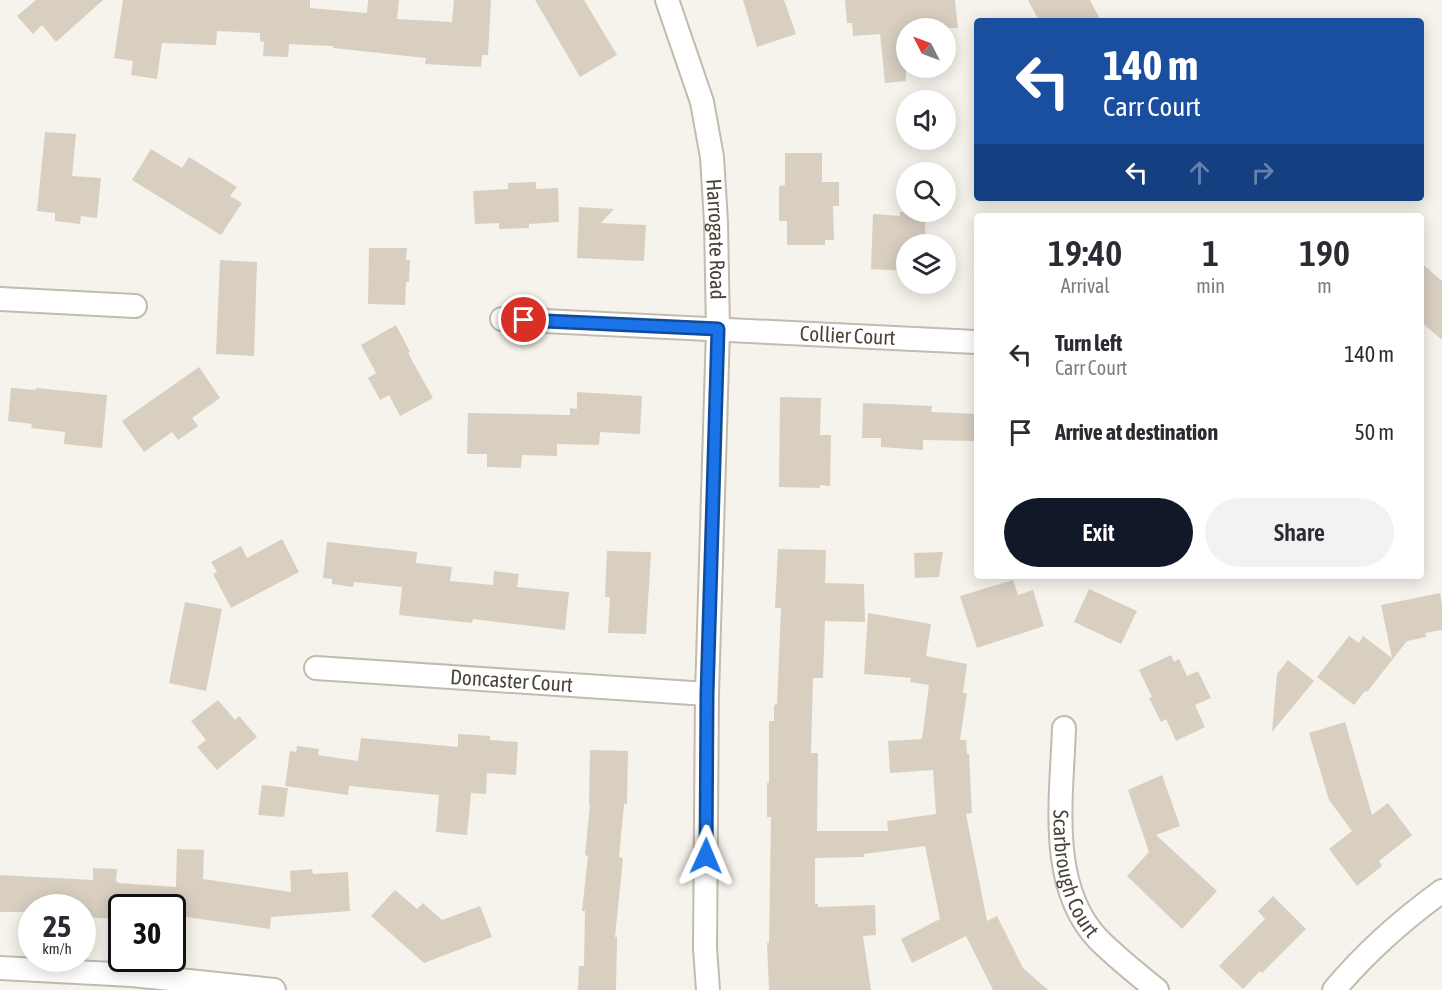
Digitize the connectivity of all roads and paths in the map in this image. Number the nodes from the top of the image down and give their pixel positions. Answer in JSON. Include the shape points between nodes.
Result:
{"nodes":[{"id":1,"x":667,"y":0,"type":"edge"},
{"id":2,"x":0,"y":299,"type":"edge"},
{"id":3,"x":135,"y":306,"type":"dead end"},
{"id":4,"x":502,"y":319,"type":"dead end"},
{"id":5,"x":718,"y":329,"type":"junction"},
{"id":6,"x":974,"y":342,"type":"edge"},
{"id":7,"x":316,"y":668,"type":"dead end"},
{"id":8,"x":707,"y":694,"type":"junction"},
{"id":9,"x":1064,"y":728,"type":"dead end"},
{"id":10,"x":1442,"y":891,"type":"edge"},
{"id":11,"x":0,"y":968,"type":"edge"},
{"id":12,"x":274,"y":990,"type":"edge"},
{"id":13,"x":708,"y":990,"type":"edge"},
{"id":14,"x":1156,"y":990,"type":"edge"},
{"id":15,"x":1334,"y":990,"type":"edge"}],
"edges":[{"from":1,"to":5,"type":"street","name":"Harrogate Road","via":[[702,102],[712,157]]},
{"from":2,"to":3,"type":"street"},
{"from":4,"to":5,"type":"street","name":"Collier Court"},
{"from":5,"to":6,"type":"street","name":"Collier Court"},
{"from":5,"to":8,"type":"street","name":"Harrogate Road"},
{"from":7,"to":8,"type":"street","name":"Doncaster Court"},
{"from":8,"to":13,"type":"street","name":"Harrogate Road"},
{"from":9,"to":14,"type":"street","name":"Scarbrough Court","via":[[1061,828],[1064,871],[1075,906],[1097,938]]},
{"from":10,"to":15,"type":"street","via":[[1406,918]]},
{"from":11,"to":12,"type":"street","via":[[132,975]]}]}
